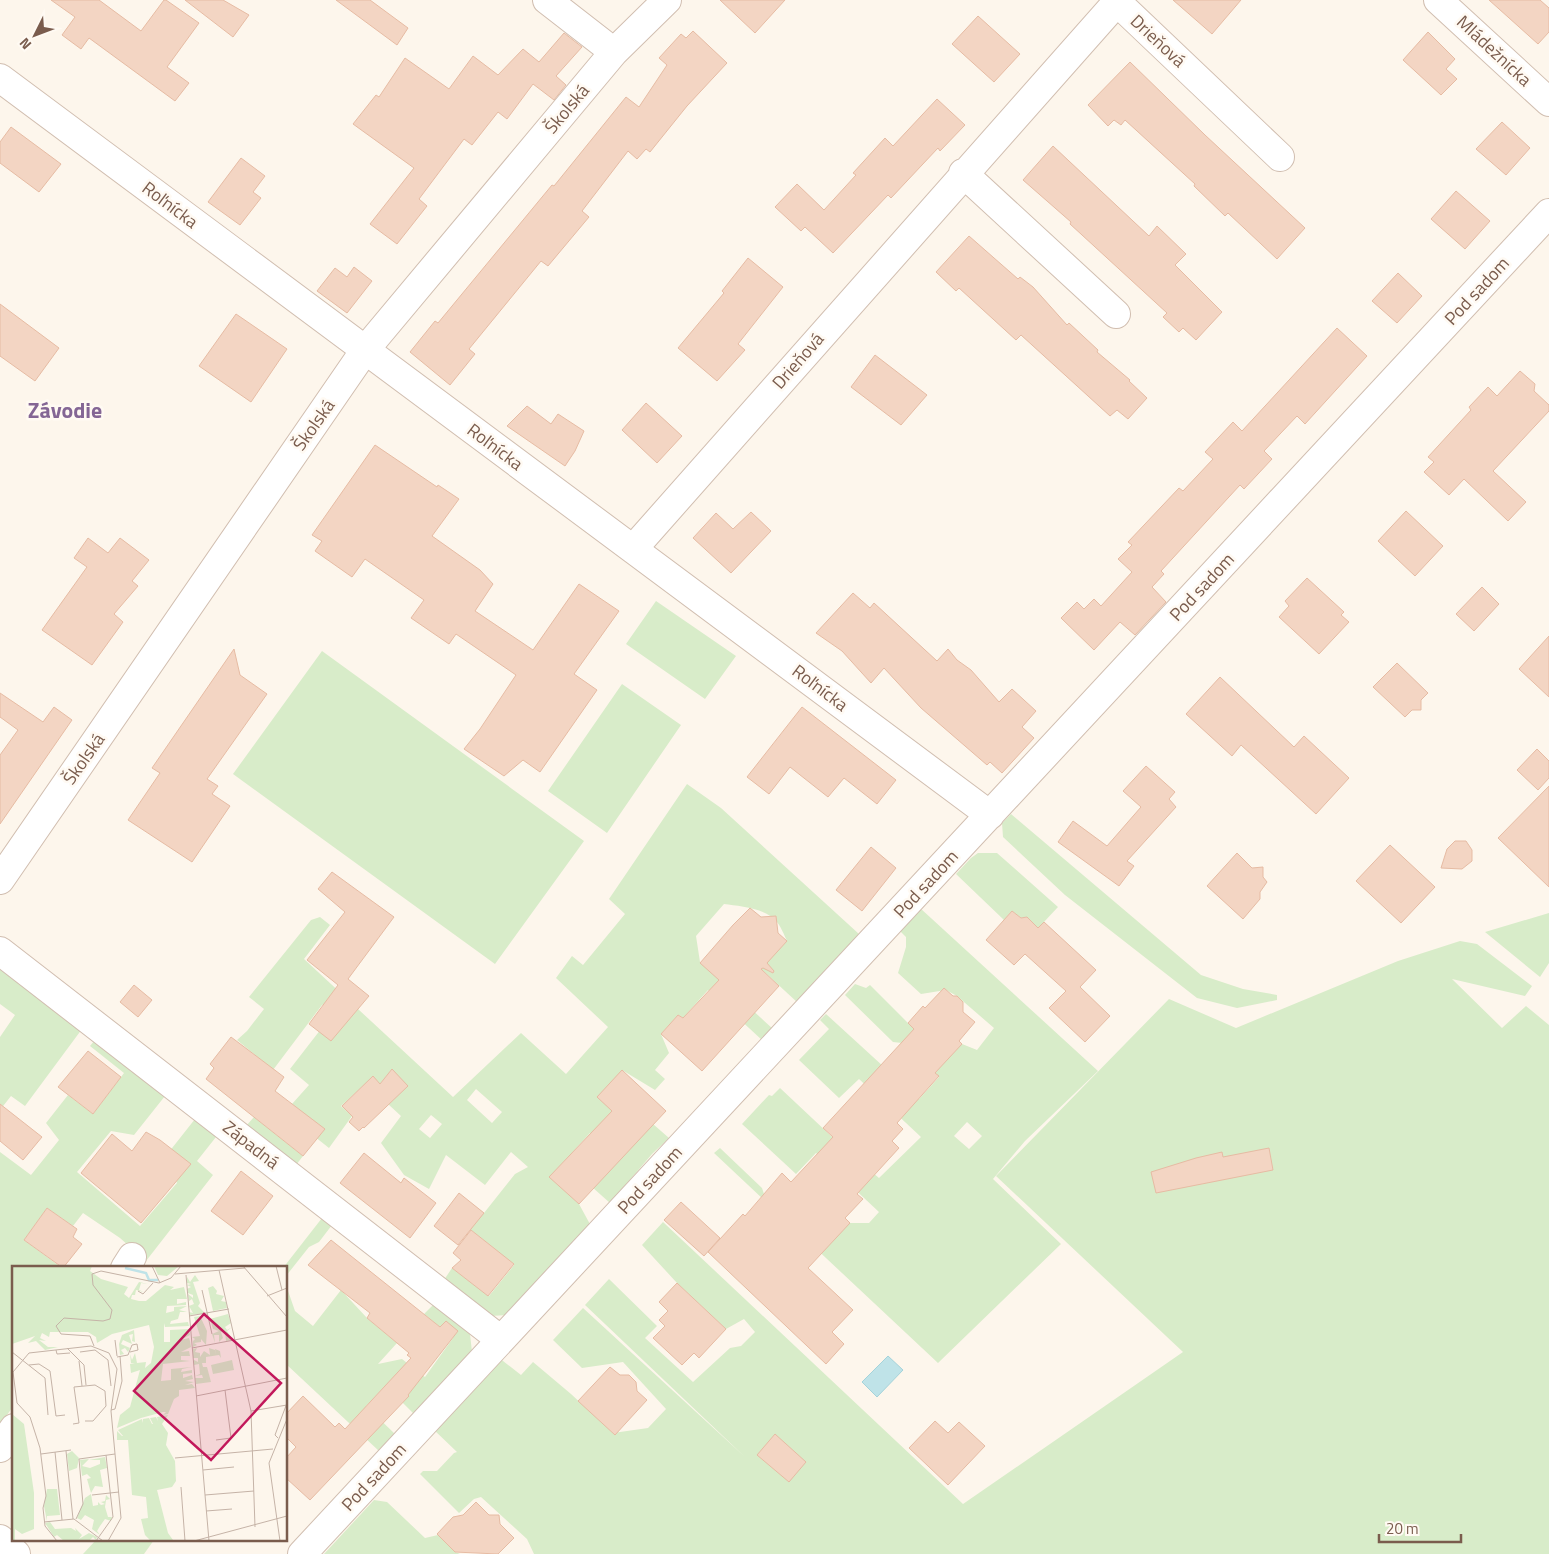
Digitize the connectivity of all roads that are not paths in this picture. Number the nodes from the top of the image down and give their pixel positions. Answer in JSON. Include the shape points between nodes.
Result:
{"nodes":[{"id":1,"x":546,"y":0,"type":"edge"},
{"id":2,"x":667,"y":0,"type":"edge"},
{"id":3,"x":1438,"y":0,"type":"edge"},
{"id":4,"x":614,"y":52,"type":"junction"},
{"id":5,"x":0,"y":78,"type":"edge"},
{"id":6,"x":1549,"y":102,"type":"edge"},
{"id":7,"x":1280,"y":156,"type":"dead end"},
{"id":8,"x":963,"y":174,"type":"junction"},
{"id":9,"x":1549,"y":213,"type":"edge"},
{"id":10,"x":1116,"y":314,"type":"dead end"},
{"id":11,"x":365,"y":350,"type":"junction"},
{"id":12,"x":633,"y":549,"type":"junction"},
{"id":13,"x":990,"y":815,"type":"junction"},
{"id":14,"x":0,"y":880,"type":"edge"},
{"id":15,"x":0,"y":951,"type":"edge"},
{"id":16,"x":502,"y":1340,"type":"junction"},
{"id":17,"x":12,"y":1431,"type":"edge"},
{"id":18,"x":0,"y":1448,"type":"edge"},
{"id":19,"x":0,"y":1539,"type":"edge"},
{"id":20,"x":16,"y":1554,"type":"edge"},
{"id":21,"x":302,"y":1554,"type":"edge"}],
"edges":[{"from":1,"to":4,"type":"street"},
{"from":2,"to":4,"type":"street","name":"Školská"},
{"from":3,"to":6,"type":"street","name":"Mládežnícka"},
{"from":4,"to":11,"type":"street","name":"Školská"},
{"from":5,"to":11,"type":"street","name":"Roľnícka"},
{"from":7,"to":8,"type":"street","name":"Drieňová","via":[[1116,2]]},
{"from":8,"to":10,"type":"street"},
{"from":8,"to":12,"type":"street","name":"Drieňová"},
{"from":9,"to":13,"type":"street","name":"Pod sadom"},
{"from":11,"to":12,"type":"street","name":"Roľnícka"},
{"from":11,"to":14,"type":"street","name":"Školská"},
{"from":12,"to":13,"type":"street","name":"Roľnícka"},
{"from":13,"to":16,"type":"street","name":"Pod sadom"},
{"from":15,"to":16,"type":"street","name":"Západná"},
{"from":16,"to":21,"type":"street","name":"Pod sadom"},
{"from":17,"to":18,"type":"street"},
{"from":19,"to":20,"type":"street"}]}
